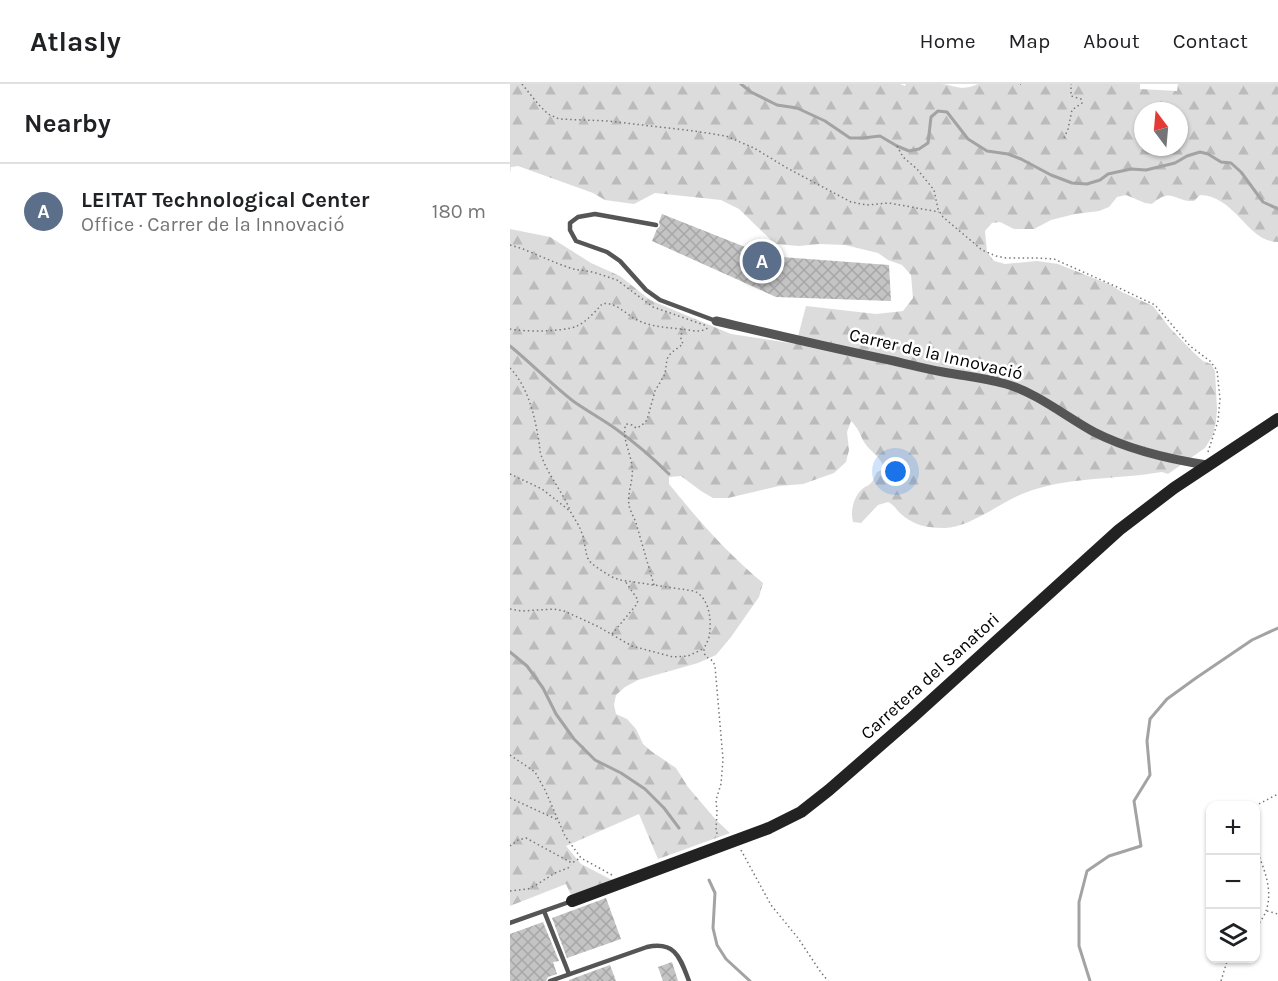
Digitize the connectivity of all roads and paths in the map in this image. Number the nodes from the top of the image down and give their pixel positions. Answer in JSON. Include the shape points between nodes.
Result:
{"nodes":[{"id":1,"x":522,"y":84,"type":"edge"},
{"id":2,"x":1071,"y":84,"type":"edge"},
{"id":3,"x":1064,"y":138,"type":"dead end"},
{"id":4,"x":897,"y":146,"type":"dead end"},
{"id":5,"x":940,"y":213,"type":"junction"},
{"id":6,"x":656,"y":225,"type":"dead end"},
{"id":7,"x":510,"y":245,"type":"edge"},
{"id":8,"x":713,"y":324,"type":"junction"},
{"id":9,"x":510,"y":329,"type":"edge"},
{"id":10,"x":682,"y":329,"type":"junction"},
{"id":11,"x":510,"y":368,"type":"edge"},
{"id":12,"x":1278,"y":419,"type":"edge"},
{"id":13,"x":1208,"y":464,"type":"junction"},
{"id":14,"x":510,"y":474,"type":"edge"},
{"id":15,"x":570,"y":511,"type":"junction"},
{"id":16,"x":625,"y":580,"type":"junction"},
{"id":17,"x":654,"y":586,"type":"junction"},
{"id":18,"x":510,"y":609,"type":"edge"},
{"id":19,"x":612,"y":634,"type":"junction"},
{"id":20,"x":704,"y":648,"type":"junction"},
{"id":21,"x":510,"y":755,"type":"edge"},
{"id":22,"x":1278,"y":794,"type":"edge"},
{"id":23,"x":510,"y":798,"type":"edge"},
{"id":24,"x":1260,"y":803,"type":"edge"},
{"id":25,"x":558,"y":820,"type":"junction"},
{"id":26,"x":736,"y":840,"type":"junction"},
{"id":27,"x":510,"y":846,"type":"edge"},
{"id":28,"x":722,"y":846,"type":"junction"},
{"id":29,"x":1258,"y":855,"type":"edge"},
{"id":30,"x":580,"y":858,"type":"junction"},
{"id":31,"x":572,"y":864,"type":"junction"},
{"id":32,"x":625,"y":881,"type":"junction"},
{"id":33,"x":510,"y":891,"type":"edge"},
{"id":34,"x":572,"y":901,"type":"joint"},
{"id":35,"x":544,"y":911,"type":"junction"},
{"id":36,"x":1266,"y":911,"type":"junction"},
{"id":37,"x":1278,"y":914,"type":"edge"},
{"id":38,"x":1260,"y":922,"type":"edge"},
{"id":39,"x":510,"y":923,"type":"edge"},
{"id":40,"x":1226,"y":963,"type":"edge"},
{"id":41,"x":569,"y":974,"type":"junction"},
{"id":42,"x":550,"y":981,"type":"edge"},
{"id":43,"x":689,"y":981,"type":"edge"},
{"id":44,"x":828,"y":981,"type":"edge"},
{"id":45,"x":1221,"y":981,"type":"edge"}],
"edges":[{"from":1,"to":5,"type":"path","via":[[548,114],[559,119],[726,136],[851,202],[889,203]]},
{"from":2,"to":3,"type":"path","via":[[1071,96],[1082,103],[1072,110]]},
{"from":4,"to":5,"type":"path","via":[[934,190]]},
{"from":5,"to":13,"type":"path","via":[[973,244],[996,256],[1054,259],[1155,305],[1217,370],[1219,410]]},
{"from":6,"to":8,"type":"lane","via":[[595,214],[578,217],[570,223],[570,230],[576,241],[620,261],[660,300]]},
{"from":7,"to":8,"type":"path","via":[[573,269],[616,280],[653,307]]},
{"from":8,"to":10,"type":"path","via":[[695,332]]},
{"from":8,"to":13,"type":"street","name":"Carrer de la Innovació","via":[[1007,384],[1126,445],[1177,460]]},
{"from":9,"to":10,"type":"path","via":[[568,329],[606,303],[645,324]]},
{"from":10,"to":17,"type":"path","via":[[683,344],[667,359],[647,420],[636,428],[626,424],[624,428],[633,474],[629,508]]},
{"from":11,"to":15,"type":"path","via":[[523,385],[540,453]]},
{"from":12,"to":13,"type":"street","name":"Carretera del Sanatori"},
{"from":13,"to":26,"type":"street","name":"Carretera del Sanatori","via":[[1119,530],[829,790],[801,812]]},
{"from":14,"to":15,"type":"path","via":[[542,489]]},
{"from":15,"to":16,"type":"path","via":[[591,563],[612,577]]},
{"from":16,"to":17,"type":"path"},
{"from":16,"to":19,"type":"path","via":[[638,600]]},
{"from":17,"to":20,"type":"path","via":[[701,594],[710,619]]},
{"from":18,"to":19,"type":"path","via":[[554,609]]},
{"from":19,"to":20,"type":"path","via":[[632,646],[673,657],[688,656]]},
{"from":20,"to":28,"type":"path","via":[[706,658],[715,666],[723,773],[716,800],[716,830]]},
{"from":21,"to":25,"type":"path","via":[[535,772]]},
{"from":22,"to":24,"type":"path"},
{"from":23,"to":25,"type":"path"},
{"from":25,"to":30,"type":"path"},
{"from":26,"to":28,"type":"street","name":"Carretera del Sanatori"},
{"from":26,"to":44,"type":"path","via":[[771,905]]},
{"from":27,"to":31,"type":"path","via":[[526,838]]},
{"from":28,"to":32,"type":"street","name":"Carretera del Sanatori"},
{"from":29,"to":36,"type":"path","via":[[1267,880]]},
{"from":30,"to":31,"type":"path"},
{"from":30,"to":32,"type":"path"},
{"from":31,"to":33,"type":"path","via":[[528,889]]},
{"from":32,"to":34,"type":"street","name":"Carretera del Sanatori"},
{"from":34,"to":35,"type":"lane"},
{"from":35,"to":39,"type":"lane"},
{"from":35,"to":41,"type":"lane"},
{"from":36,"to":37,"type":"path"},
{"from":36,"to":38,"type":"path"},
{"from":40,"to":45,"type":"path"},
{"from":41,"to":42,"type":"lane"},
{"from":41,"to":43,"type":"lane","via":[[661,945],[678,956]]}]}
